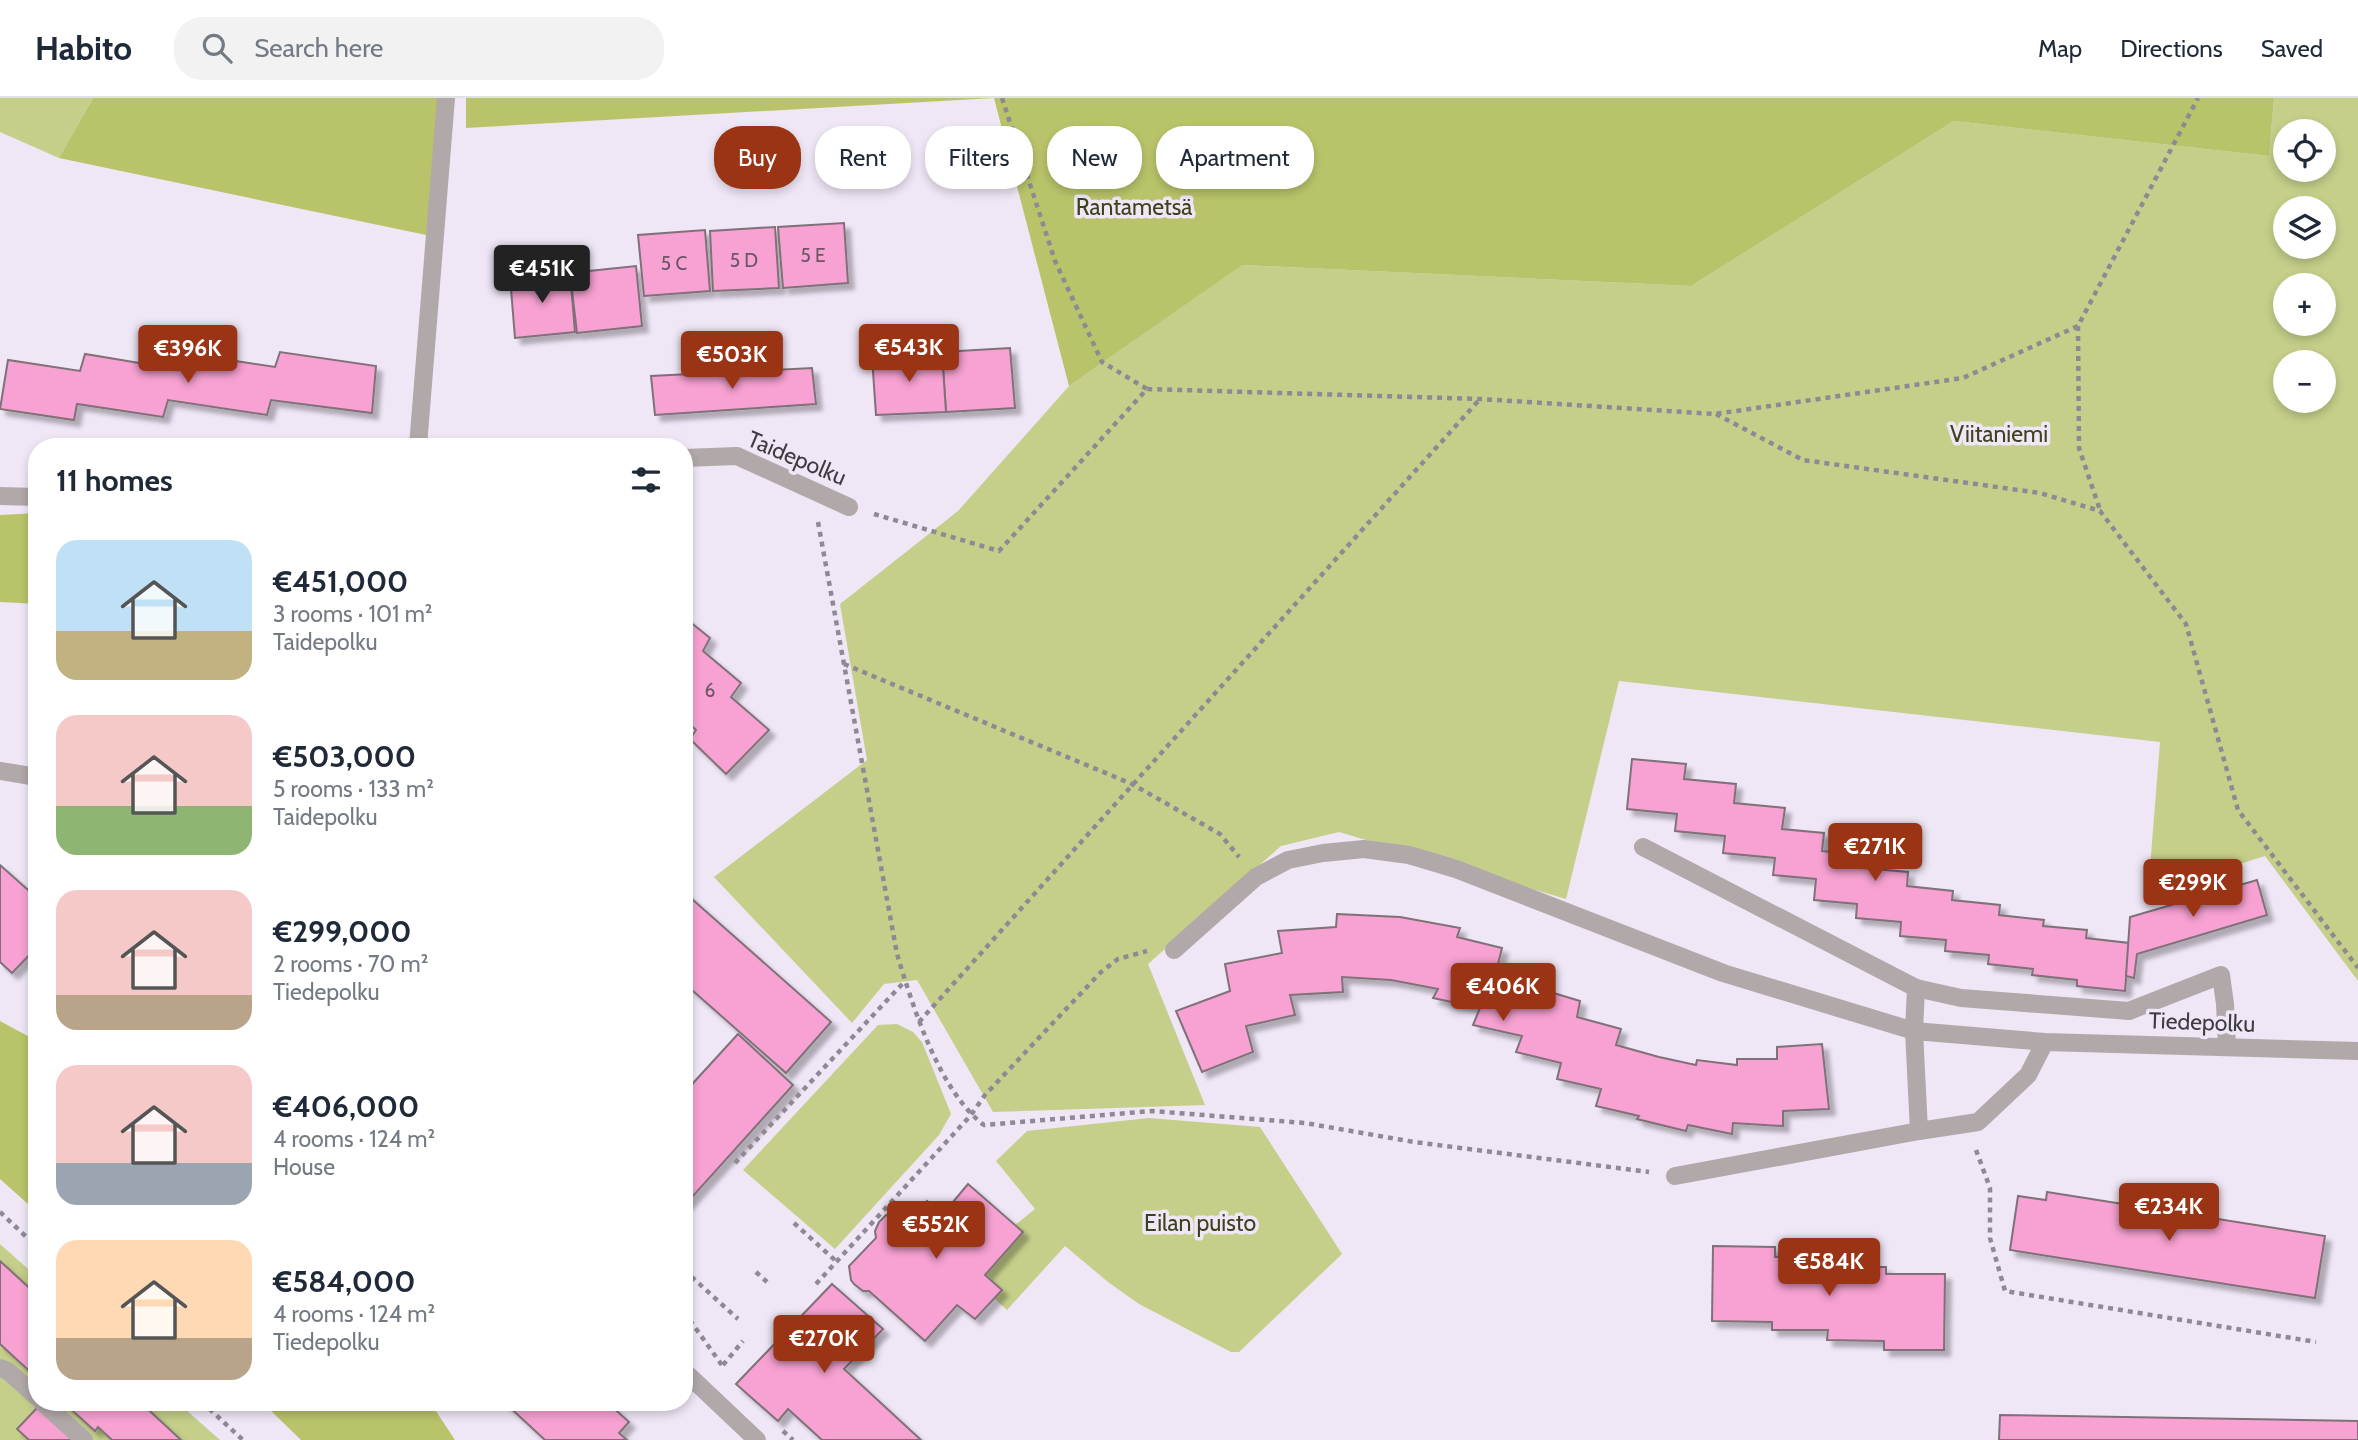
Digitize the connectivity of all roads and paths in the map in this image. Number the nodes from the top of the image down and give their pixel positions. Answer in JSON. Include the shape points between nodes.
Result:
{"nodes":[{"id":1,"x":446,"y":98,"type":"edge"},
{"id":2,"x":1002,"y":98,"type":"edge"},
{"id":3,"x":2199,"y":98,"type":"edge"},
{"id":4,"x":2078,"y":326,"type":"junction"},
{"id":5,"x":1147,"y":389,"type":"junction"},
{"id":6,"x":1481,"y":399,"type":"junction"},
{"id":7,"x":1714,"y":414,"type":"junction"},
{"id":8,"x":419,"y":438,"type":"edge"},
{"id":9,"x":693,"y":458,"type":"edge"},
{"id":10,"x":812,"y":490,"type":"junction"},
{"id":11,"x":0,"y":496,"type":"edge"},
{"id":12,"x":28,"y":497,"type":"edge"},
{"id":13,"x":849,"y":507,"type":"joint"},
{"id":14,"x":2101,"y":511,"type":"junction"},
{"id":15,"x":844,"y":664,"type":"junction"},
{"id":16,"x":0,"y":771,"type":"edge"},
{"id":17,"x":28,"y":775,"type":"edge"},
{"id":18,"x":1132,"y":784,"type":"junction"},
{"id":19,"x":1643,"y":847,"type":"dead end"},
{"id":20,"x":1256,"y":877,"type":"junction"},
{"id":21,"x":1174,"y":950,"type":"joint"},
{"id":22,"x":2358,"y":968,"type":"edge"},
{"id":23,"x":906,"y":981,"type":"junction"},
{"id":24,"x":1916,"y":988,"type":"junction"},
{"id":25,"x":918,"y":1022,"type":"junction"},
{"id":26,"x":1914,"y":1031,"type":"junction"},
{"id":27,"x":2045,"y":1042,"type":"junction"},
{"id":28,"x":2227,"y":1047,"type":"junction"},
{"id":29,"x":2358,"y":1051,"type":"edge"},
{"id":30,"x":971,"y":1115,"type":"junction"},
{"id":31,"x":1966,"y":1124,"type":"junction"},
{"id":32,"x":1919,"y":1131,"type":"junction"},
{"id":33,"x":735,"y":1163,"type":"dead end"},
{"id":34,"x":1675,"y":1176,"type":"joint"},
{"id":35,"x":0,"y":1213,"type":"edge"},
{"id":36,"x":794,"y":1223,"type":"dead end"},
{"id":37,"x":28,"y":1239,"type":"edge"},
{"id":38,"x":837,"y":1262,"type":"junction"},
{"id":39,"x":756,"y":1272,"type":"dead end"},
{"id":40,"x":693,"y":1278,"type":"edge"},
{"id":41,"x":767,"y":1282,"type":"dead end"},
{"id":42,"x":816,"y":1284,"type":"dead end"},
{"id":43,"x":738,"y":1319,"type":"dead end"},
{"id":44,"x":743,"y":1341,"type":"dead end"},
{"id":45,"x":2316,"y":1342,"type":"dead end"},
{"id":46,"x":723,"y":1365,"type":"dead end"},
{"id":47,"x":0,"y":1368,"type":"edge"},
{"id":48,"x":693,"y":1379,"type":"edge"},
{"id":49,"x":28,"y":1389,"type":"edge"},
{"id":50,"x":52,"y":1411,"type":"edge"},
{"id":51,"x":212,"y":1411,"type":"edge"},
{"id":52,"x":84,"y":1440,"type":"edge"},
{"id":53,"x":243,"y":1440,"type":"edge"},
{"id":54,"x":757,"y":1440,"type":"edge"}],
"edges":[{"from":1,"to":8,"type":"street"},
{"from":2,"to":5,"type":"path","via":[[1055,261],[1102,362]]},
{"from":3,"to":4,"type":"path"},
{"from":4,"to":7,"type":"path","via":[[1963,378]]},
{"from":4,"to":14,"type":"path","via":[[2079,448]]},
{"from":5,"to":6,"type":"path"},
{"from":5,"to":13,"type":"path","via":[[999,551]]},
{"from":6,"to":7,"type":"path"},
{"from":6,"to":18,"type":"path"},
{"from":7,"to":14,"type":"path","via":[[1804,460],[2040,493]]},
{"from":9,"to":10,"type":"street","name":"Taidepolku","via":[[737,456]]},
{"from":10,"to":13,"type":"street","name":"Taidepolku"},
{"from":10,"to":15,"type":"path"},
{"from":11,"to":12,"type":"street"},
{"from":14,"to":22,"type":"path","via":[[2186,624],[2238,810]]},
{"from":15,"to":18,"type":"path"},
{"from":15,"to":23,"type":"path","via":[[897,954]]},
{"from":16,"to":17,"type":"street"},
{"from":18,"to":20,"type":"path","via":[[1220,834]]},
{"from":18,"to":25,"type":"path"},
{"from":19,"to":24,"type":"street"},
{"from":20,"to":21,"type":"street","name":"Tiedepolku"},
{"from":20,"to":26,"type":"street","name":"Tiedepolku","via":[[1288,860],[1323,853],[1364,849],[1409,855],[1723,973]]},
{"from":21,"to":30,"type":"path","via":[[1159,948],[1129,955],[1101,972]]},
{"from":23,"to":25,"type":"path"},
{"from":23,"to":33,"type":"path"},
{"from":24,"to":26,"type":"street"},
{"from":24,"to":28,"type":"street","via":[[1961,998],[2129,1011],[2221,975]]},
{"from":25,"to":30,"type":"path","via":[[955,1094]]},
{"from":26,"to":27,"type":"street","name":"Tiedepolku"},
{"from":26,"to":32,"type":"street"},
{"from":27,"to":28,"type":"street","name":"Tiedepolku"},
{"from":27,"to":31,"type":"street","via":[[2028,1075],[1978,1122]]},
{"from":28,"to":29,"type":"street","name":"Tiedepolku"},
{"from":30,"to":34,"type":"path","via":[[984,1125],[1152,1111],[1305,1123]]},
{"from":30,"to":38,"type":"path"},
{"from":31,"to":32,"type":"street"},
{"from":31,"to":45,"type":"path","via":[[1990,1188],[1990,1238],[2005,1291]]},
{"from":32,"to":34,"type":"street"},
{"from":35,"to":37,"type":"path"},
{"from":36,"to":38,"type":"path"},
{"from":38,"to":42,"type":"path"},
{"from":39,"to":41,"type":"path"},
{"from":40,"to":43,"type":"path"},
{"from":44,"to":46,"type":"path"},
{"from":47,"to":49,"type":"street"},
{"from":48,"to":54,"type":"street"},
{"from":50,"to":52,"type":"street"},
{"from":51,"to":53,"type":"path"}]}
